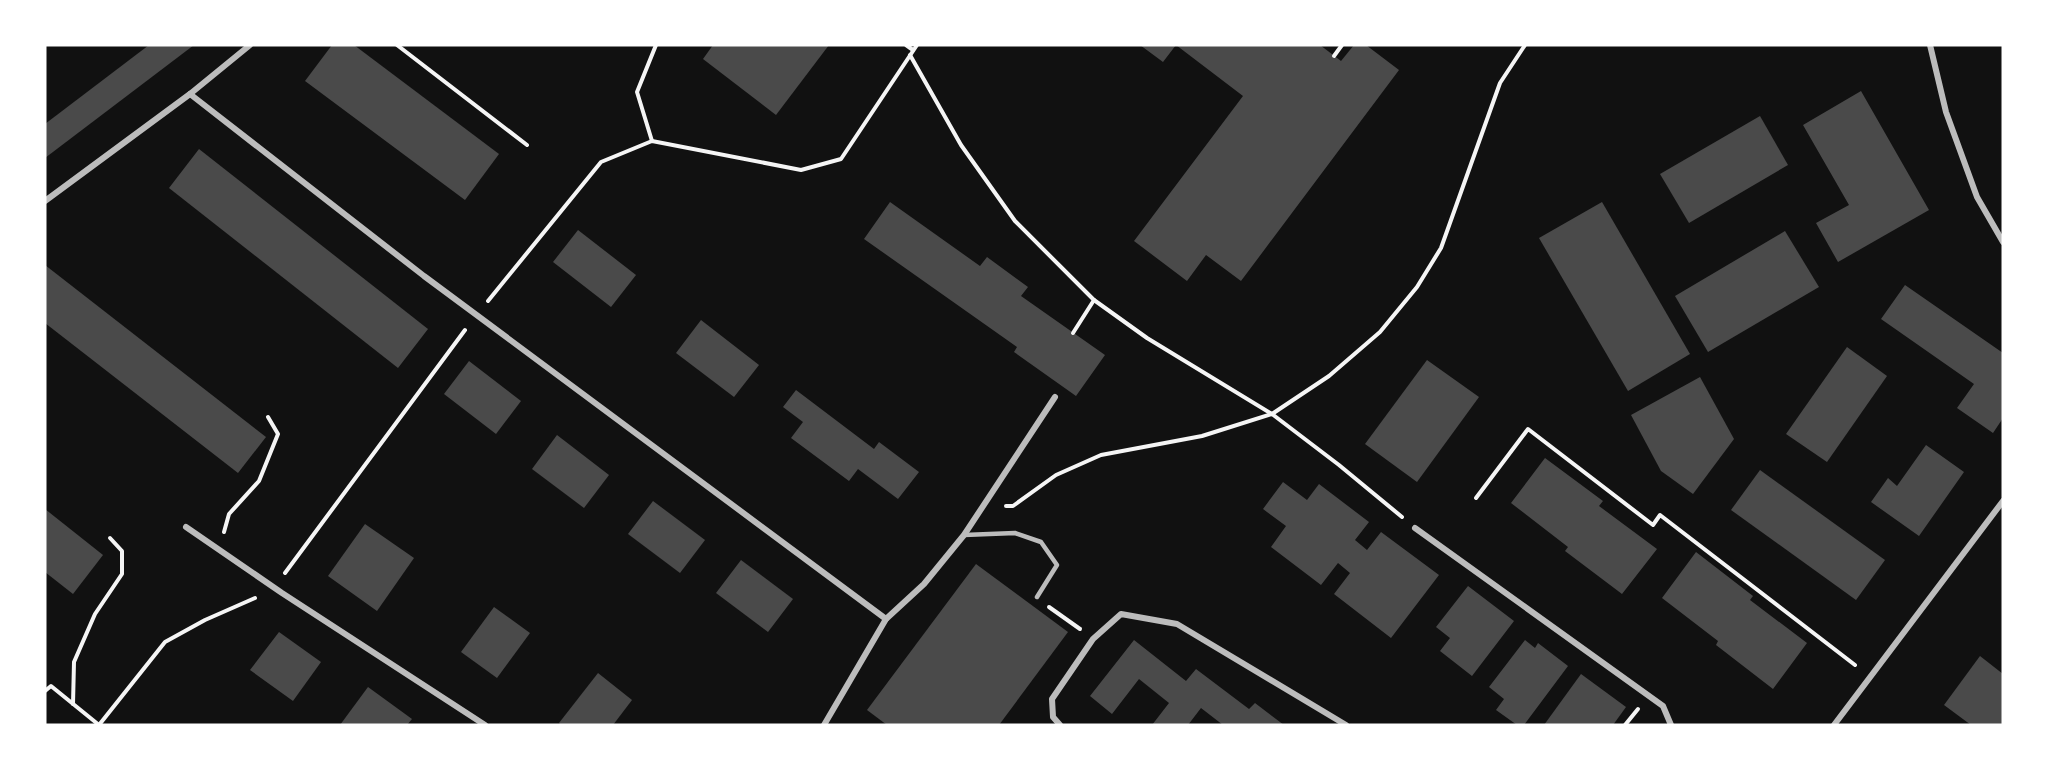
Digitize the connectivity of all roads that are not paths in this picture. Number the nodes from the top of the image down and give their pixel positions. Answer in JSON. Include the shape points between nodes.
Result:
{"nodes":[{"id":1,"x":250,"y":45,"type":"edge"},
{"id":2,"x":1930,"y":45,"type":"edge"},
{"id":3,"x":190,"y":94,"type":"junction"},
{"id":4,"x":45,"y":201,"type":"edge"},
{"id":5,"x":2003,"y":242,"type":"edge"},
{"id":6,"x":1055,"y":397,"type":"dead end"},
{"id":7,"x":2003,"y":501,"type":"edge"},
{"id":8,"x":186,"y":527,"type":"dead end"},
{"id":9,"x":1415,"y":528,"type":"road end"},
{"id":10,"x":964,"y":535,"type":"junction"},
{"id":11,"x":1037,"y":597,"type":"road end"},
{"id":12,"x":886,"y":619,"type":"junction"},
{"id":13,"x":485,"y":725,"type":"edge"},
{"id":14,"x":824,"y":725,"type":"edge"},
{"id":15,"x":1060,"y":725,"type":"edge"},
{"id":16,"x":1347,"y":725,"type":"edge"},
{"id":17,"x":1671,"y":725,"type":"edge"},
{"id":18,"x":1834,"y":725,"type":"edge"}],
"edges":[{"from":1,"to":3,"type":"street"},
{"from":2,"to":5,"type":"street","via":[[1946,112],[1977,197]]},
{"from":3,"to":4,"type":"street"},
{"from":3,"to":12,"type":"street","via":[[476,315]]},
{"from":6,"to":10,"type":"street"},
{"from":7,"to":18,"type":"street"},
{"from":8,"to":13,"type":"street"},
{"from":9,"to":17,"type":"street","via":[[1663,706]]},
{"from":10,"to":11,"type":"lane","via":[[1015,533],[1041,542],[1057,565]]},
{"from":10,"to":12,"type":"street","via":[[924,584]]},
{"from":12,"to":14,"type":"street"},
{"from":15,"to":16,"type":"street","via":[[1053,717],[1052,699],[1093,639],[1121,614],[1177,624]]}]}
